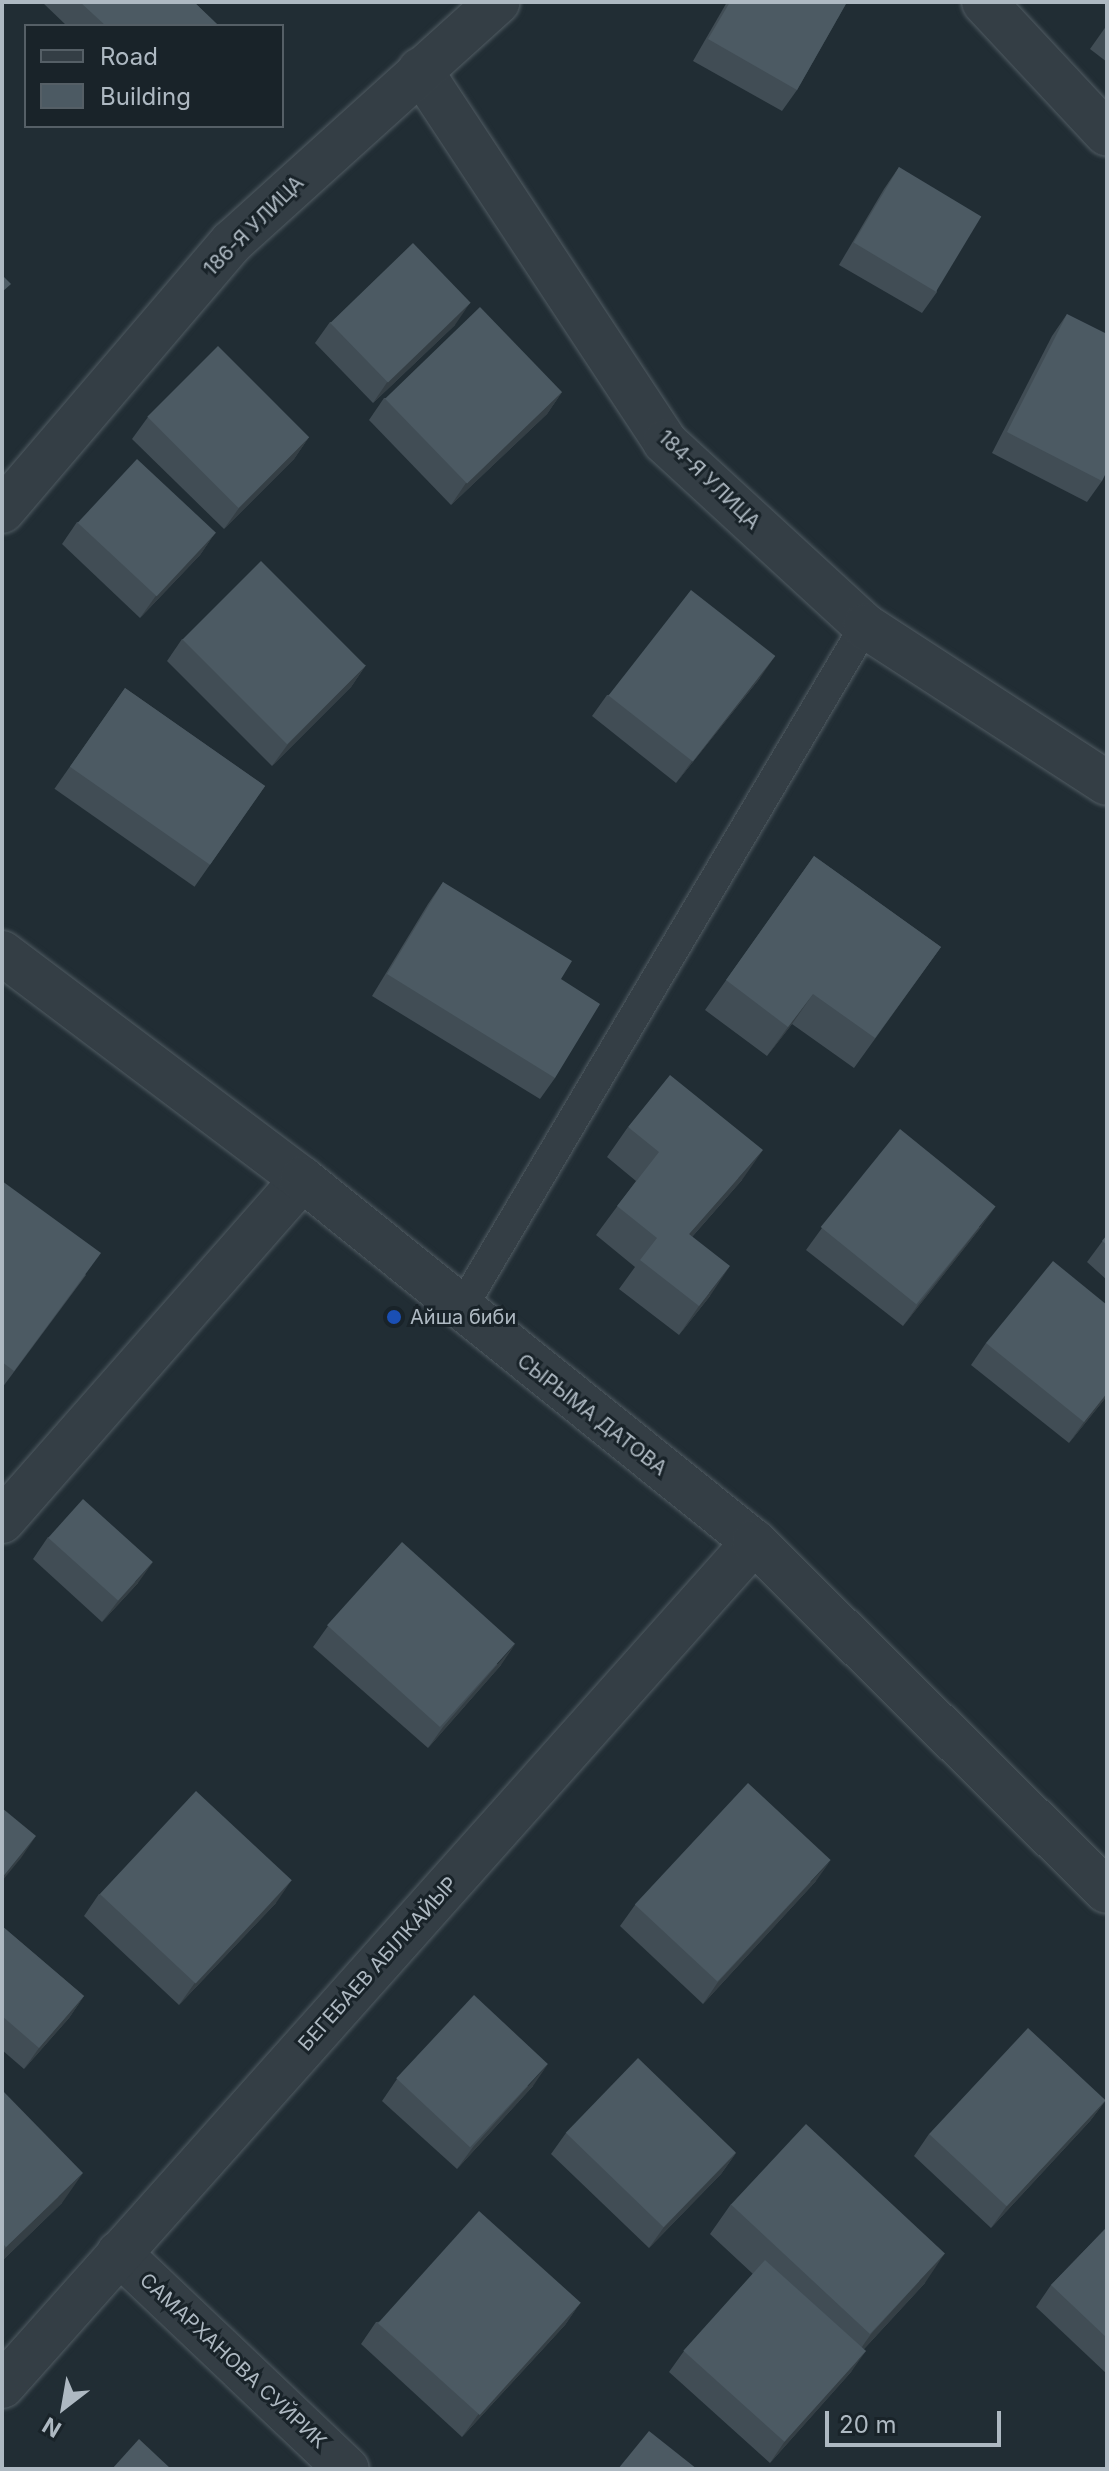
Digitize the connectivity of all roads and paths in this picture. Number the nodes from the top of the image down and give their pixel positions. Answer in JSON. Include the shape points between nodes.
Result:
{"nodes":[{"id":1,"x":498,"y":2,"type":"edge"},
{"id":2,"x":984,"y":2,"type":"edge"},
{"id":3,"x":420,"y":70,"type":"junction"},
{"id":4,"x":1107,"y":134,"type":"edge"},
{"id":5,"x":2,"y":511,"type":"edge"},
{"id":6,"x":865,"y":626,"type":"junction"},
{"id":7,"x":1107,"y":783,"type":"edge"},
{"id":8,"x":2,"y":953,"type":"edge"},
{"id":9,"x":302,"y":1179,"type":"junction"},
{"id":10,"x":460,"y":1311,"type":"junction"},
{"id":11,"x":2,"y":1521,"type":"edge"},
{"id":12,"x":754,"y":1542,"type":"junction"},
{"id":13,"x":1107,"y":1891,"type":"edge"},
{"id":14,"x":119,"y":2253,"type":"junction"},
{"id":15,"x":2,"y":2386,"type":"edge"},
{"id":16,"x":347,"y":2469,"type":"edge"}],
"edges":[{"from":1,"to":3,"type":"street","name":"186-Я УЛИЦА"},
{"from":2,"to":4,"type":"street"},
{"from":3,"to":5,"type":"street","name":"186-Я УЛИЦА","via":[[232,242]]},
{"from":3,"to":6,"type":"street","name":"184-Я УЛИЦА","via":[[665,442]]},
{"from":6,"to":7,"type":"street","name":"184-Я УЛИЦА"},
{"from":6,"to":10,"type":"lane"},
{"from":8,"to":9,"type":"street","name":"СЫРЫМА ДАТОВА"},
{"from":9,"to":10,"type":"street","name":"СЫРЫМА ДАТОВА"},
{"from":9,"to":11,"type":"street"},
{"from":10,"to":12,"type":"street","name":"СЫРЫМА ДАТОВА"},
{"from":12,"to":13,"type":"street","name":"СЫРЫМА ДАТОВА"},
{"from":12,"to":14,"type":"street","name":"БЕГЕБАЕВ АБІЛКАЙЫР"},
{"from":14,"to":15,"type":"street","name":"БЕГЕБАЕВ АБІЛКАЙЫР"},
{"from":14,"to":16,"type":"street","name":"САМАРХАНОВА СУЙРИК"}]}
